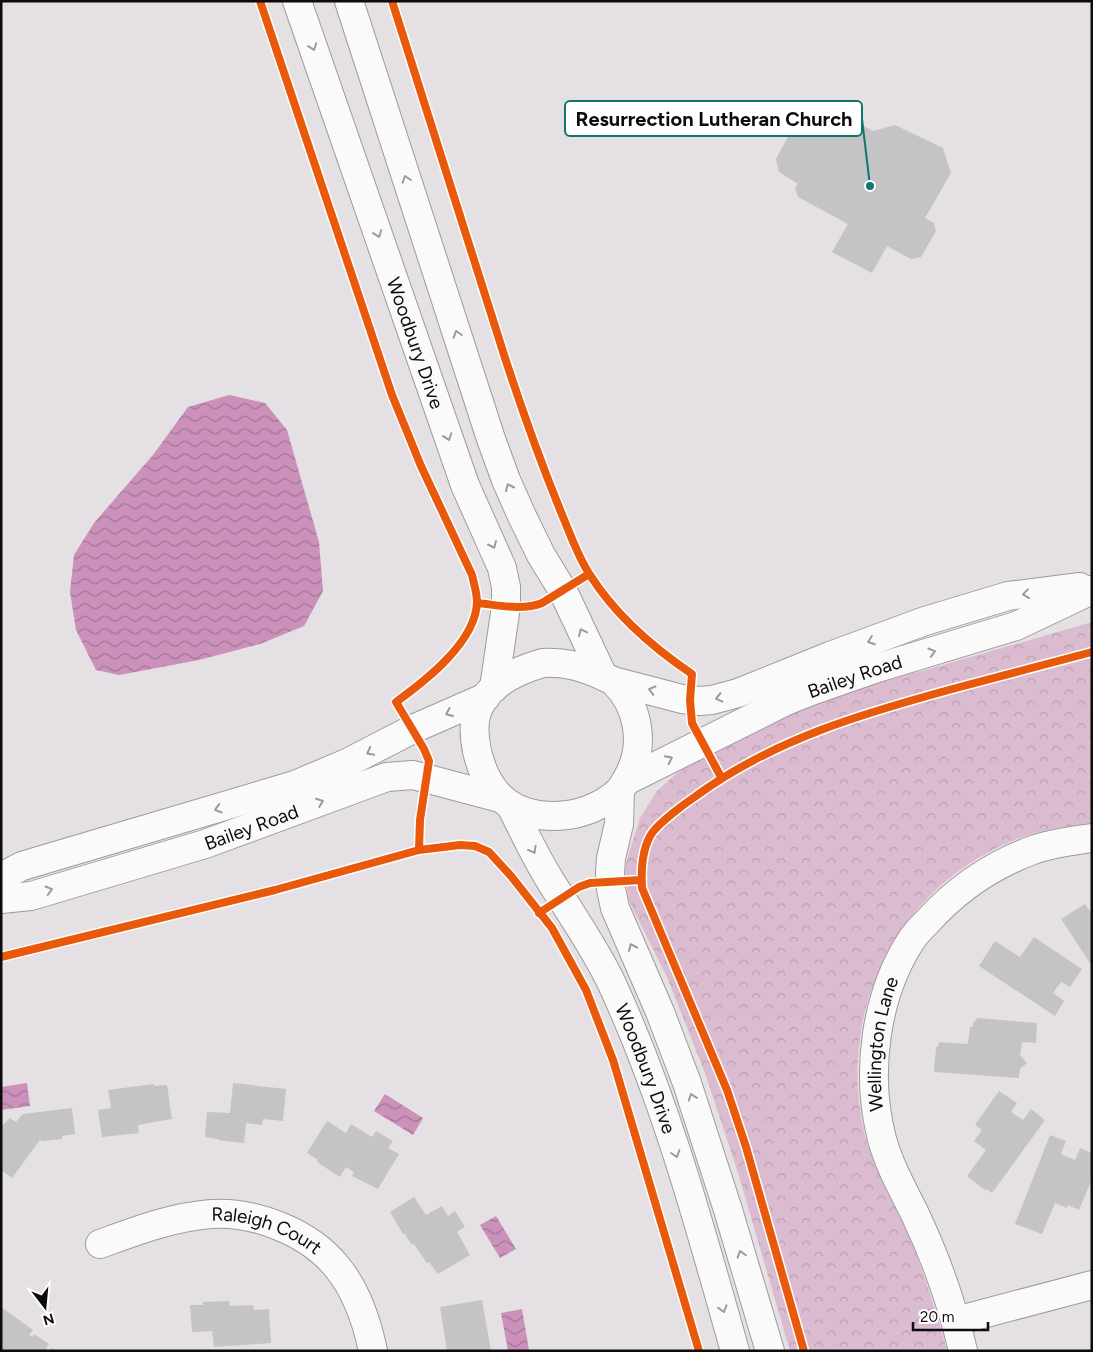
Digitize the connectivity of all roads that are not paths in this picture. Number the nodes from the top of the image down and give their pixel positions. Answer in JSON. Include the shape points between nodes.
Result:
{"nodes":[{"id":1,"x":297,"y":1,"type":"edge"},
{"id":2,"x":349,"y":1,"type":"edge"},
{"id":3,"x":1092,"y":585,"type":"edge"},
{"id":4,"x":1092,"y":590,"type":"edge"},
{"id":5,"x":608,"y":678,"type":"junction"},
{"id":6,"x":490,"y":693,"type":"junction"},
{"id":7,"x":623,"y":786,"type":"junction"},
{"id":8,"x":506,"y":802,"type":"junction"},
{"id":9,"x":1092,"y":838,"type":"edge"},
{"id":10,"x":1,"y":877,"type":"edge"},
{"id":11,"x":1,"y":899,"type":"edge"},
{"id":12,"x":100,"y":1244,"type":"dead end"},
{"id":13,"x":1092,"y":1285,"type":"edge"},
{"id":14,"x":956,"y":1321,"type":"junction"},
{"id":15,"x":373,"y":1351,"type":"edge"},
{"id":16,"x":735,"y":1351,"type":"edge"},
{"id":17,"x":770,"y":1351,"type":"edge"},
{"id":18,"x":962,"y":1351,"type":"edge"}],
"edges":[{"from":1,"to":6,"type":"main road","name":"Woodbury Drive","one_way":true,"via":[[462,476],[502,568],[506,606]]},
{"from":5,"to":2,"type":"main road","one_way":true,"via":[[541,555],[506,480]]},
{"from":3,"to":5,"type":"main road","name":"Bailey Road","one_way":true,"via":[[1008,596],[925,621],[712,700],[682,699]]},
{"from":7,"to":4,"type":"main road","name":"Bailey Road","one_way":true,"via":[[811,690],[1016,626]]},
{"from":5,"to":6,"type":"main road","via":[[568,663],[543,663],[510,675]]},
{"from":5,"to":7,"type":"main road","via":[[625,694],[637,730],[635,763]]},
{"from":6,"to":8,"type":"main road","via":[[479,707],[474,737],[484,775]]},
{"from":6,"to":10,"type":"main road","name":"Bailey Road","one_way":true,"via":[[347,764],[295,785],[22,866]]},
{"from":7,"to":8,"type":"main road","via":[[599,804],[568,815],[524,813]]},
{"from":17,"to":7,"type":"main road","name":"Woodbury Drive","one_way":true,"via":[[696,1109],[660,1012],[615,908],[610,873]]},
{"from":11,"to":8,"type":"main road","name":"Bailey Road","one_way":true,"via":[[30,896],[205,844],[392,776],[413,775]]},
{"from":8,"to":16,"type":"main road","name":"Woodbury Drive","one_way":true,"via":[[597,954],[629,1024],[678,1159]]},
{"from":9,"to":14,"type":"main road","name":"Wellington Lane","via":[[1033,850],[998,865],[968,884],[912,938],[893,976],[879,1017],[874,1060],[875,1100],[882,1139],[934,1259]]},
{"from":12,"to":15,"type":"main road","name":"Raleigh Court","via":[[144,1228],[211,1214],[234,1214],[264,1220],[318,1248],[337,1267],[362,1311]]},
{"from":13,"to":14,"type":"main road"},
{"from":14,"to":18,"type":"main road","name":"Wellington Lane"}]}
